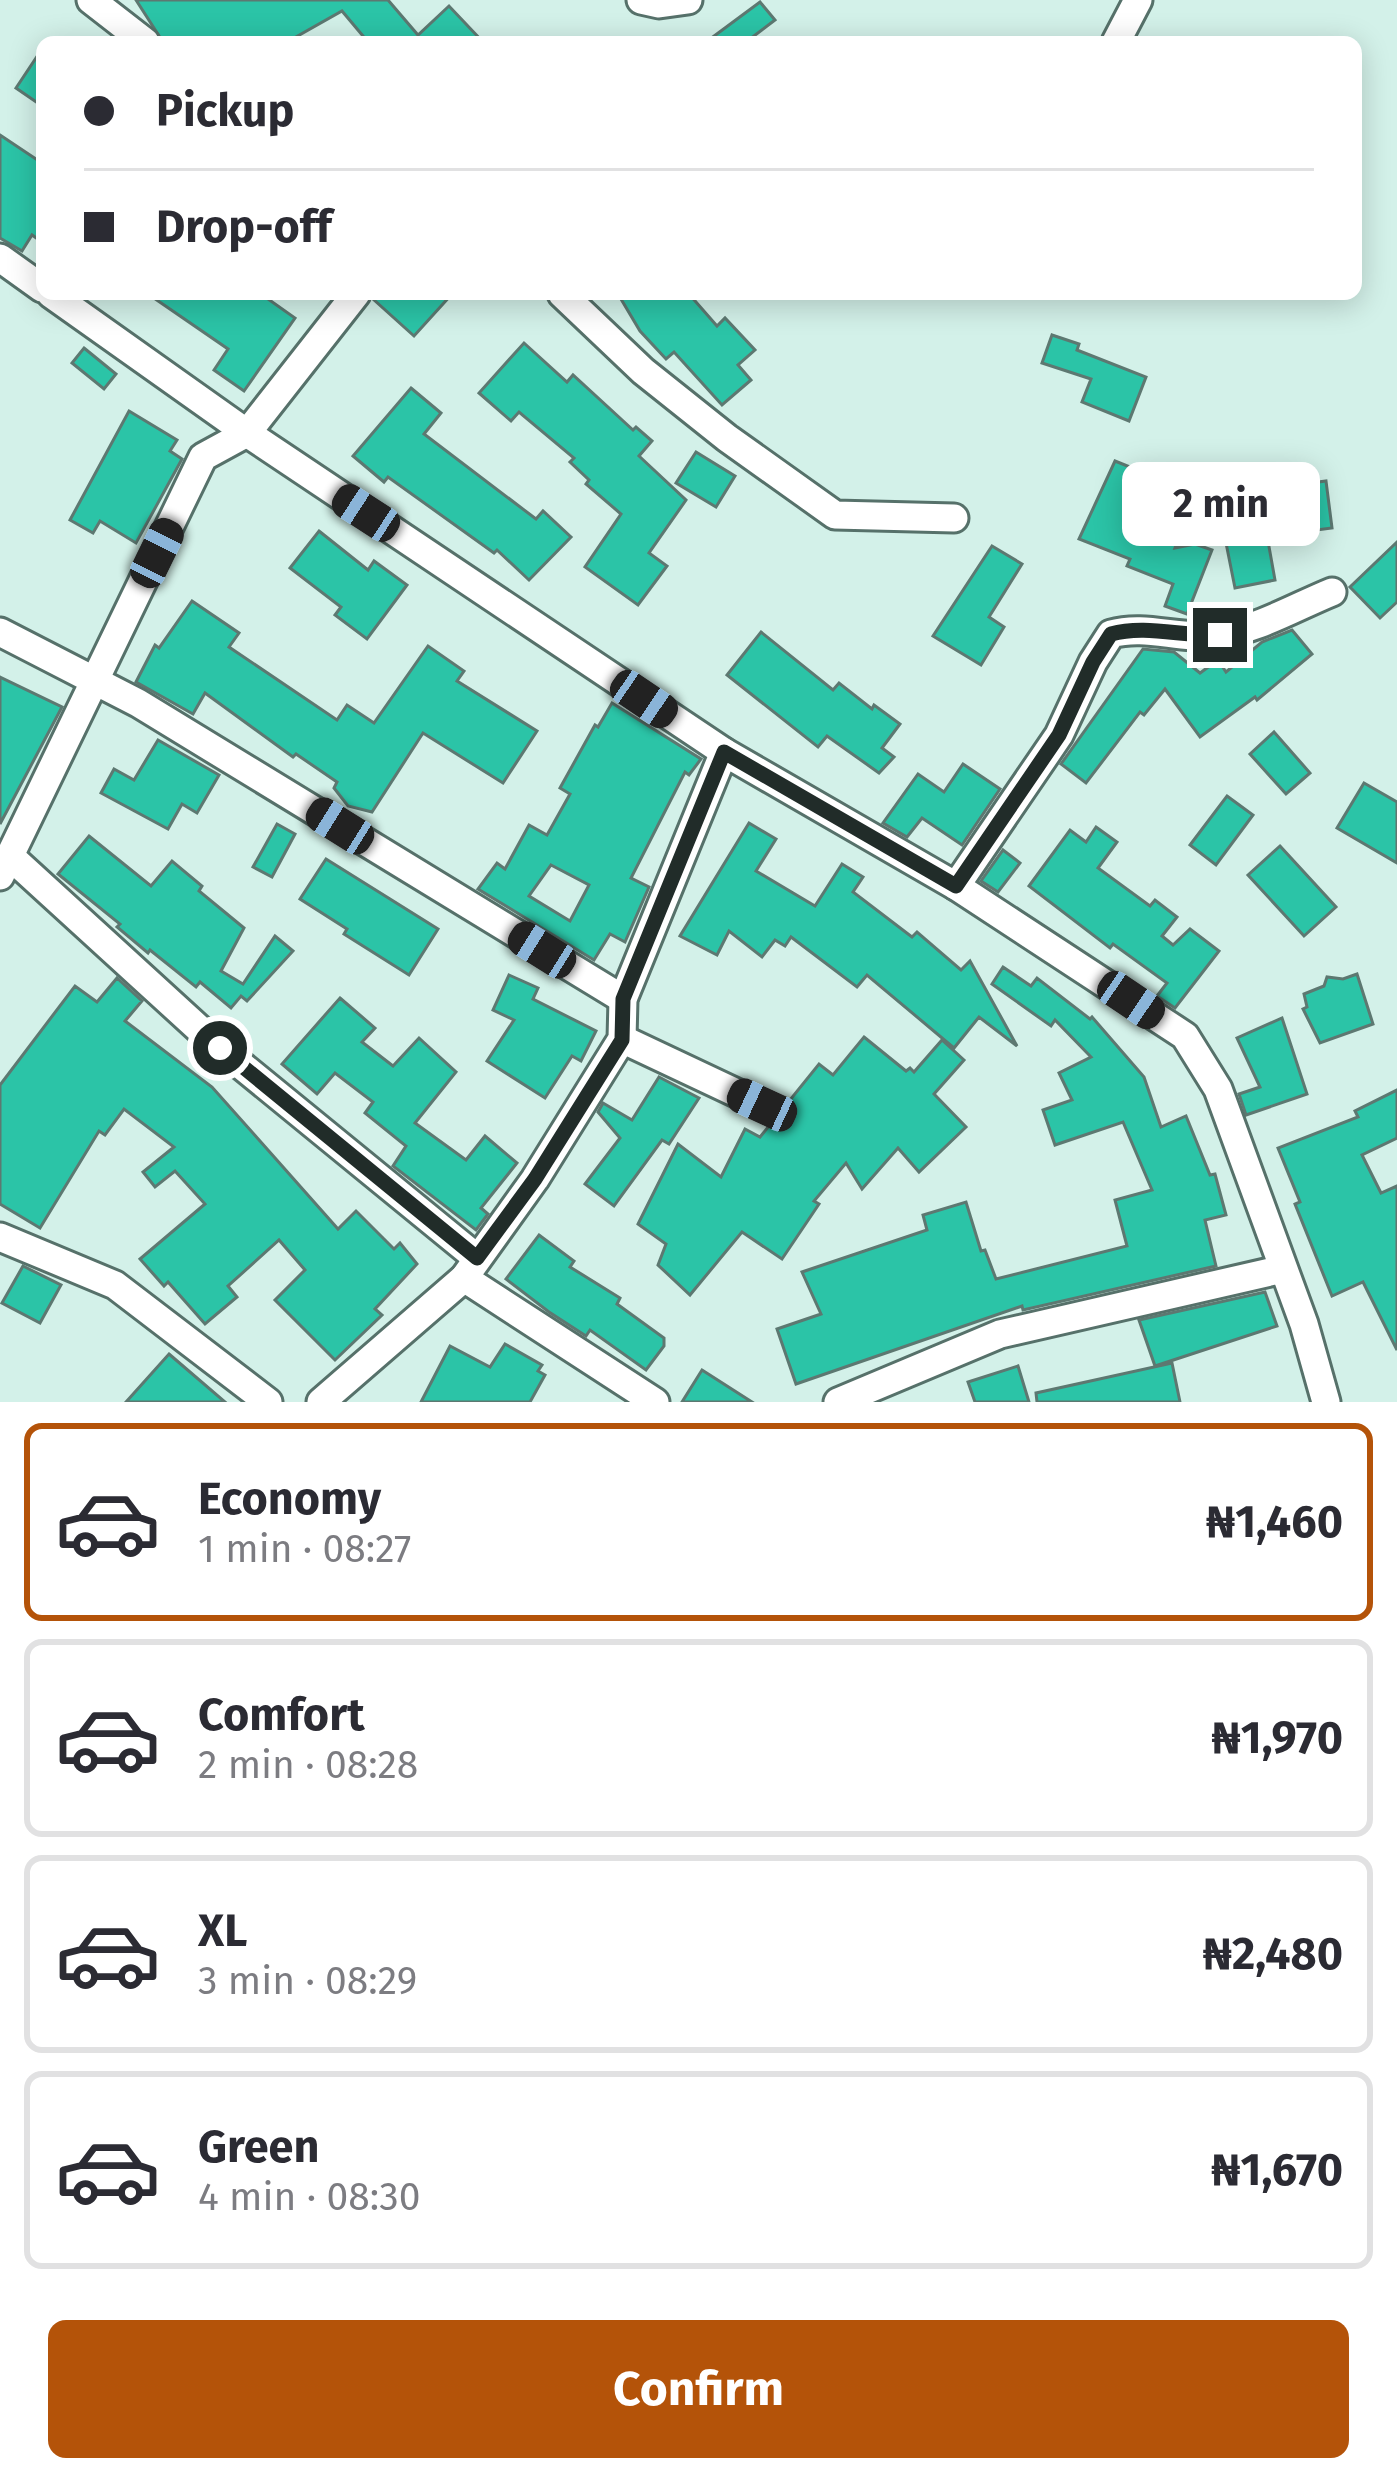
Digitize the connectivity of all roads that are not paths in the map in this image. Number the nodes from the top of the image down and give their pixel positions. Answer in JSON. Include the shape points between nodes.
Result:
{"nodes":[{"id":1,"x":91,"y":0,"type":"edge"},
{"id":2,"x":641,"y":0,"type":"edge"},
{"id":3,"x":688,"y":0,"type":"edge"},
{"id":4,"x":1138,"y":0,"type":"edge"},
{"id":5,"x":137,"y":36,"type":"edge"},
{"id":6,"x":1119,"y":36,"type":"edge"},
{"id":7,"x":0,"y":258,"type":"edge"},
{"id":8,"x":36,"y":284,"type":"edge"},
{"id":9,"x":59,"y":300,"type":"edge"},
{"id":10,"x":351,"y":300,"type":"edge"},
{"id":11,"x":568,"y":300,"type":"edge"},
{"id":12,"x":247,"y":433,"type":"junction"},
{"id":13,"x":954,"y":518,"type":"dead end"},
{"id":14,"x":1332,"y":592,"type":"dead end"},
{"id":15,"x":0,"y":632,"type":"edge"},
{"id":16,"x":94,"y":680,"type":"junction"},
{"id":17,"x":724,"y":752,"type":"junction"},
{"id":18,"x":6,"y":867,"type":"edge"},
{"id":19,"x":956,"y":886,"type":"junction"},
{"id":20,"x":623,"y":999,"type":"junction"},
{"id":21,"x":622,"y":1040,"type":"junction"},
{"id":22,"x":762,"y":1105,"type":"dead end"},
{"id":23,"x":0,"y":1237,"type":"edge"},
{"id":24,"x":471,"y":1268,"type":"junction"},
{"id":25,"x":1282,"y":1269,"type":"junction"},
{"id":26,"x":268,"y":1402,"type":"edge"},
{"id":27,"x":321,"y":1402,"type":"edge"},
{"id":28,"x":655,"y":1402,"type":"edge"},
{"id":29,"x":838,"y":1402,"type":"edge"},
{"id":30,"x":1326,"y":1402,"type":"edge"}],
"edges":[{"from":1,"to":5,"type":"street"},
{"from":2,"to":3,"type":"street"},
{"from":4,"to":6,"type":"street"},
{"from":7,"to":8,"type":"street"},
{"from":9,"to":12,"type":"street"},
{"from":10,"to":12,"type":"street"},
{"from":11,"to":13,"type":"street","via":[[727,438],[836,515]]},
{"from":12,"to":16,"type":"street","via":[[203,457]]},
{"from":12,"to":17,"type":"street"},
{"from":14,"to":19,"type":"street","via":[[1220,635],[1111,634],[1059,735]]},
{"from":15,"to":16,"type":"street"},
{"from":16,"to":18,"type":"street"},
{"from":16,"to":20,"type":"street"},
{"from":17,"to":19,"type":"street"},
{"from":17,"to":20,"type":"street"},
{"from":18,"to":24,"type":"street"},
{"from":19,"to":25,"type":"street","via":[[1185,1036],[1218,1089]]},
{"from":20,"to":21,"type":"street"},
{"from":21,"to":22,"type":"street"},
{"from":21,"to":24,"type":"street"},
{"from":23,"to":26,"type":"street","via":[[115,1285]]},
{"from":24,"to":27,"type":"street"},
{"from":24,"to":28,"type":"street"},
{"from":25,"to":29,"type":"street","via":[[1000,1334]]},
{"from":25,"to":30,"type":"street"}]}
